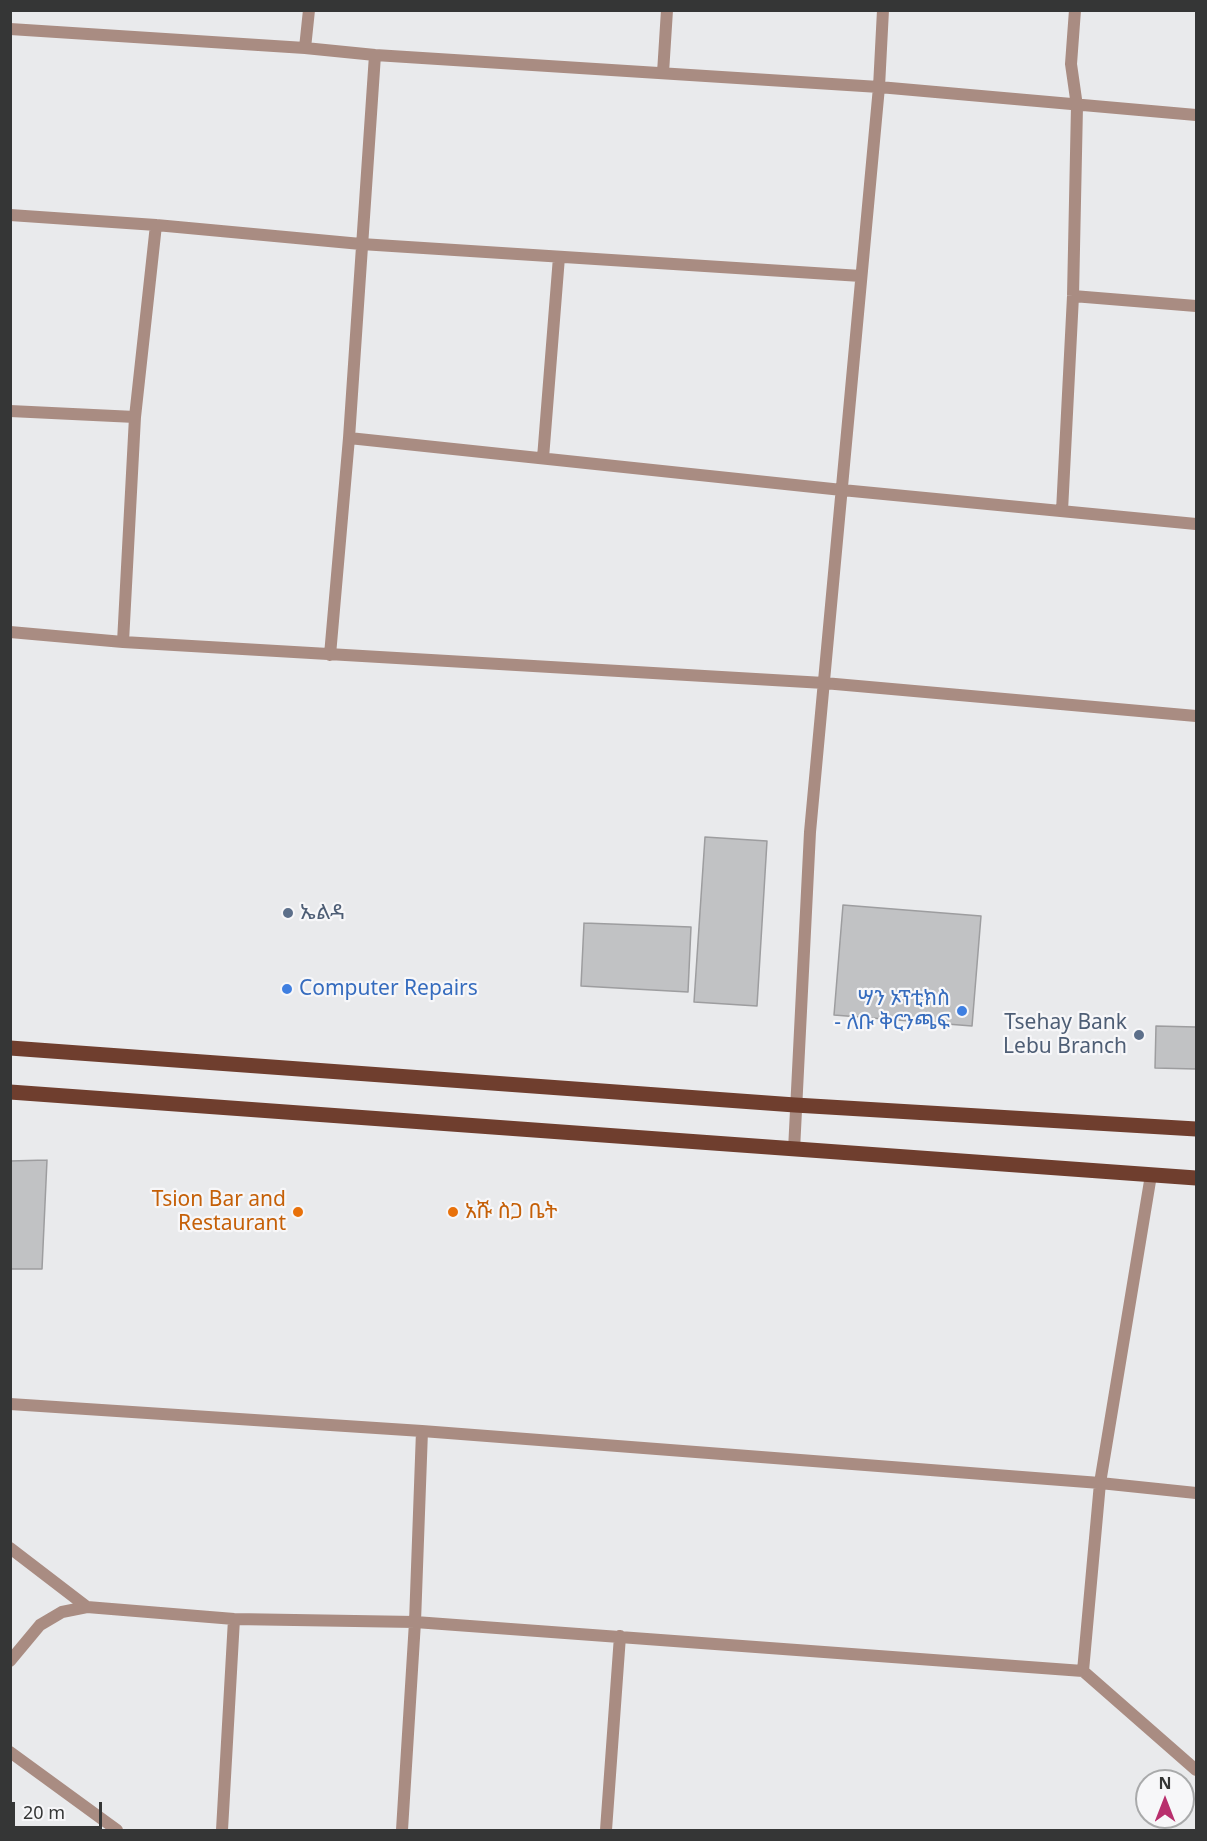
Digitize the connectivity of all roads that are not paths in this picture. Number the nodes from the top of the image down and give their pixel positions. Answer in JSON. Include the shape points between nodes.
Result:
{"nodes":[{"id":1,"x":309,"y":10,"type":"edge"},
{"id":2,"x":667,"y":10,"type":"edge"},
{"id":3,"x":884,"y":10,"type":"edge"},
{"id":4,"x":1075,"y":10,"type":"edge"},
{"id":5,"x":10,"y":29,"type":"edge"},
{"id":6,"x":305,"y":48,"type":"junction"},
{"id":7,"x":375,"y":56,"type":"junction"},
{"id":8,"x":663,"y":73,"type":"junction"},
{"id":9,"x":879,"y":87,"type":"junction"},
{"id":10,"x":1077,"y":106,"type":"junction"},
{"id":11,"x":1197,"y":116,"type":"edge"},
{"id":12,"x":10,"y":215,"type":"edge"},
{"id":13,"x":156,"y":225,"type":"junction"},
{"id":14,"x":361,"y":244,"type":"junction"},
{"id":15,"x":560,"y":257,"type":"junction"},
{"id":16,"x":861,"y":276,"type":"junction"},
{"id":17,"x":1073,"y":296,"type":"junction"},
{"id":18,"x":1197,"y":306,"type":"edge"},
{"id":19,"x":10,"y":411,"type":"edge"},
{"id":20,"x":135,"y":417,"type":"junction"},
{"id":21,"x":348,"y":438,"type":"junction"},
{"id":22,"x":543,"y":458,"type":"junction"},
{"id":23,"x":842,"y":490,"type":"junction"},
{"id":24,"x":1062,"y":511,"type":"junction"},
{"id":25,"x":1197,"y":524,"type":"edge"},
{"id":26,"x":10,"y":632,"type":"edge"},
{"id":27,"x":123,"y":642,"type":"junction"},
{"id":28,"x":330,"y":655,"type":"junction"},
{"id":29,"x":824,"y":682,"type":"junction"},
{"id":30,"x":1197,"y":716,"type":"edge"},
{"id":31,"x":10,"y":1048,"type":"edge"},
{"id":32,"x":10,"y":1092,"type":"edge"},
{"id":33,"x":795,"y":1105,"type":"junction"},
{"id":34,"x":1197,"y":1129,"type":"edge"},
{"id":35,"x":794,"y":1150,"type":"junction"},
{"id":36,"x":1151,"y":1175,"type":"junction"},
{"id":37,"x":1197,"y":1178,"type":"edge"},
{"id":38,"x":10,"y":1404,"type":"edge"},
{"id":39,"x":422,"y":1431,"type":"junction"},
{"id":40,"x":1100,"y":1483,"type":"junction"},
{"id":41,"x":1197,"y":1493,"type":"edge"},
{"id":42,"x":10,"y":1548,"type":"edge"},
{"id":43,"x":87,"y":1607,"type":"junction"},
{"id":44,"x":234,"y":1619,"type":"junction"},
{"id":45,"x":415,"y":1622,"type":"junction"},
{"id":46,"x":620,"y":1636,"type":"junction"},
{"id":47,"x":10,"y":1661,"type":"edge"},
{"id":48,"x":1083,"y":1671,"type":"junction"},
{"id":49,"x":10,"y":1752,"type":"edge"},
{"id":50,"x":1197,"y":1770,"type":"edge"},
{"id":51,"x":117,"y":1830,"type":"edge"},
{"id":52,"x":222,"y":1830,"type":"edge"},
{"id":53,"x":402,"y":1830,"type":"edge"},
{"id":54,"x":606,"y":1830,"type":"edge"}],
"edges":[{"from":1,"to":6,"type":"street"},
{"from":2,"to":8,"type":"street"},
{"from":3,"to":9,"type":"street"},
{"from":4,"to":10,"type":"street","via":[[1071,64]]},
{"from":5,"to":6,"type":"street"},
{"from":6,"to":7,"type":"street"},
{"from":7,"to":8,"type":"street"},
{"from":7,"to":14,"type":"street"},
{"from":8,"to":9,"type":"street"},
{"from":9,"to":10,"type":"street"},
{"from":9,"to":16,"type":"street"},
{"from":10,"to":11,"type":"street"},
{"from":10,"to":17,"type":"street"},
{"from":12,"to":13,"type":"street"},
{"from":13,"to":14,"type":"street"},
{"from":13,"to":20,"type":"street"},
{"from":14,"to":15,"type":"street"},
{"from":14,"to":21,"type":"street"},
{"from":15,"to":16,"type":"street"},
{"from":15,"to":22,"type":"street"},
{"from":16,"to":23,"type":"street"},
{"from":17,"to":18,"type":"street"},
{"from":17,"to":24,"type":"street"},
{"from":19,"to":20,"type":"street"},
{"from":20,"to":27,"type":"street"},
{"from":21,"to":22,"type":"street"},
{"from":21,"to":28,"type":"street"},
{"from":22,"to":23,"type":"street"},
{"from":23,"to":24,"type":"street"},
{"from":23,"to":29,"type":"street"},
{"from":24,"to":25,"type":"street"},
{"from":26,"to":27,"type":"street"},
{"from":27,"to":28,"type":"street"},
{"from":28,"to":29,"type":"street"},
{"from":29,"to":30,"type":"street"},
{"from":29,"to":33,"type":"street","via":[[810,832]]},
{"from":31,"to":33,"type":"main road"},
{"from":32,"to":35,"type":"main road"},
{"from":33,"to":34,"type":"main road"},
{"from":33,"to":35,"type":"street"},
{"from":35,"to":36,"type":"main road"},
{"from":36,"to":37,"type":"main road"},
{"from":36,"to":40,"type":"street"},
{"from":38,"to":39,"type":"street"},
{"from":39,"to":40,"type":"street"},
{"from":39,"to":45,"type":"street"},
{"from":40,"to":41,"type":"street"},
{"from":40,"to":48,"type":"street"},
{"from":42,"to":43,"type":"street"},
{"from":43,"to":44,"type":"street"},
{"from":43,"to":47,"type":"street","via":[[62,1612],[40,1625]]},
{"from":44,"to":45,"type":"street"},
{"from":44,"to":52,"type":"street"},
{"from":45,"to":46,"type":"street"},
{"from":45,"to":53,"type":"street"},
{"from":46,"to":48,"type":"street"},
{"from":46,"to":54,"type":"street"},
{"from":48,"to":50,"type":"street"},
{"from":49,"to":51,"type":"street"}]}
